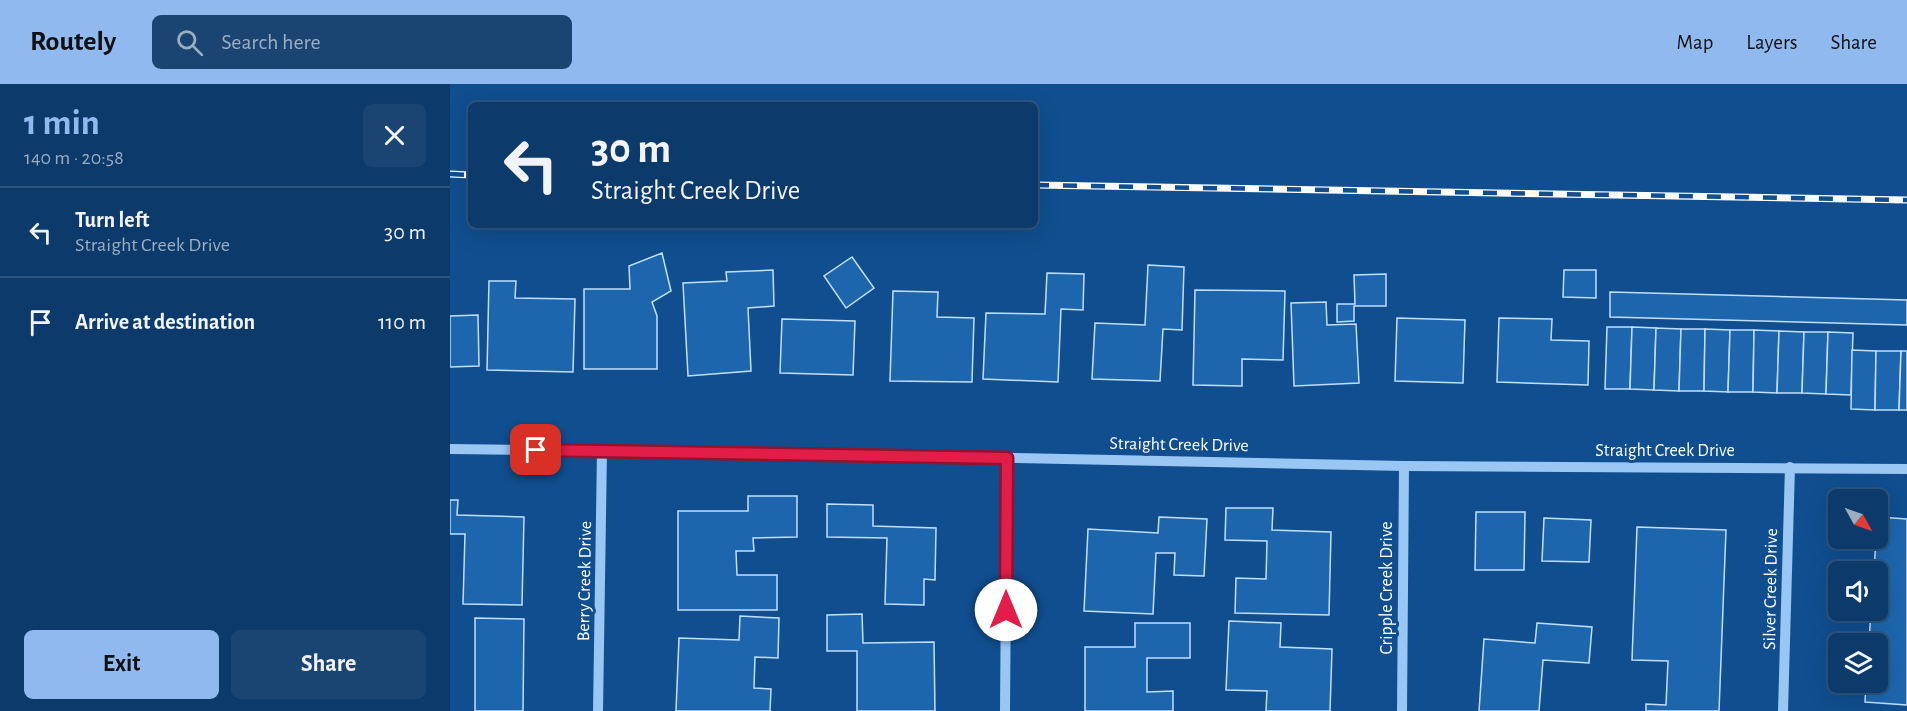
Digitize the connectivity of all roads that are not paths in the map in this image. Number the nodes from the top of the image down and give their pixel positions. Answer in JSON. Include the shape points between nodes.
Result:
{"nodes":[{"id":1,"x":450,"y":449,"type":"edge"},
{"id":2,"x":602,"y":451,"type":"junction"},
{"id":3,"x":1007,"y":458,"type":"junction"},
{"id":4,"x":1404,"y":466,"type":"junction"},
{"id":5,"x":1790,"y":467,"type":"junction"},
{"id":6,"x":1907,"y":469,"type":"edge"},
{"id":7,"x":598,"y":711,"type":"edge"},
{"id":8,"x":1005,"y":711,"type":"edge"},
{"id":9,"x":1402,"y":711,"type":"edge"},
{"id":10,"x":1784,"y":711,"type":"edge"}],
"edges":[{"from":1,"to":2,"type":"street","name":"Straight Creek Drive"},
{"from":2,"to":3,"type":"street","name":"Straight Creek Drive"},
{"from":2,"to":7,"type":"street","name":"Berry Creek Drive"},
{"from":3,"to":4,"type":"street","name":"Straight Creek Drive"},
{"from":3,"to":8,"type":"street"},
{"from":4,"to":5,"type":"street","name":"Straight Creek Drive"},
{"from":4,"to":9,"type":"street","name":"Cripple Creek Drive"},
{"from":5,"to":6,"type":"street","name":"Straight Creek Drive"},
{"from":5,"to":10,"type":"street","name":"Silver Creek Drive"}]}
